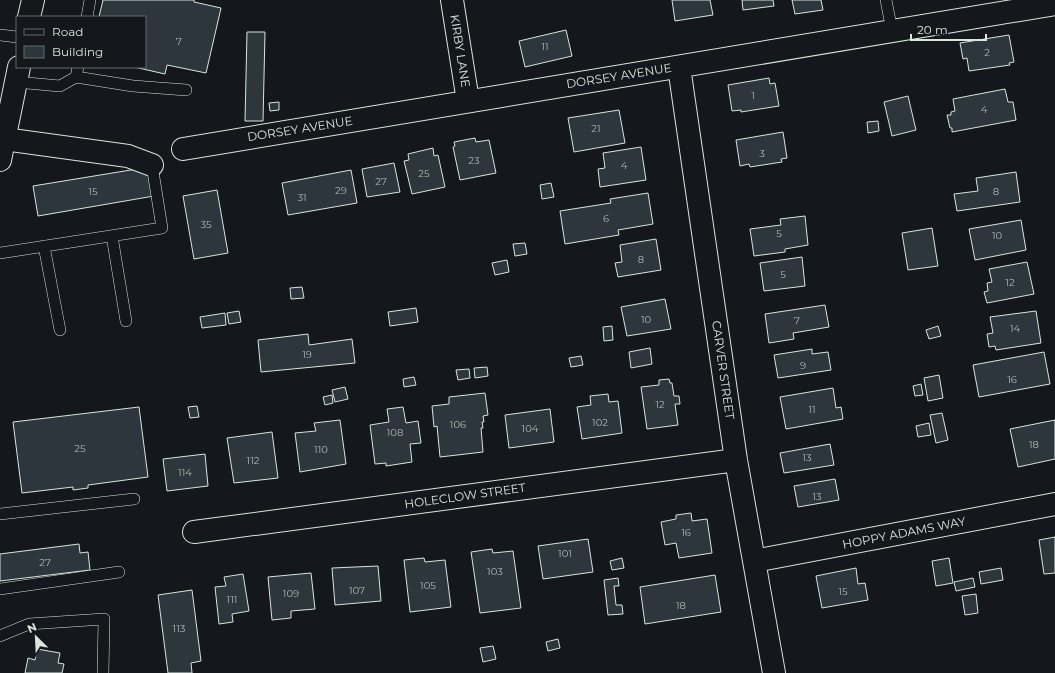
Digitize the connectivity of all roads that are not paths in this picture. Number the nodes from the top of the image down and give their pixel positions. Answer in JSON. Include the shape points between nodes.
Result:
{"nodes":[{"id":1,"x":33,"y":0,"type":"edge"},
{"id":2,"x":90,"y":0,"type":"edge"},
{"id":3,"x":452,"y":0,"type":"edge"},
{"id":4,"x":886,"y":0,"type":"edge"},
{"id":5,"x":1055,"y":4,"type":"edge"},
{"id":6,"x":29,"y":16,"type":"edge"},
{"id":7,"x":87,"y":16,"type":"edge"},
{"id":8,"x":892,"y":31,"type":"junction"},
{"id":9,"x":0,"y":35,"type":"edge"},
{"id":10,"x":16,"y":37,"type":"edge"},
{"id":11,"x":679,"y":67,"type":"junction"},
{"id":12,"x":77,"y":72,"type":"edge"},
{"id":13,"x":17,"y":74,"type":"edge"},
{"id":14,"x":186,"y":90,"type":"dead end"},
{"id":15,"x":468,"y":101,"type":"junction"},
{"id":16,"x":4,"y":139,"type":"junction"},
{"id":17,"x":183,"y":149,"type":"dead end"},
{"id":18,"x":0,"y":160,"type":"edge"},
{"id":19,"x":152,"y":165,"type":"joint"},
{"id":20,"x":112,"y":236,"type":"junction"},
{"id":21,"x":44,"y":246,"type":"junction"},
{"id":22,"x":0,"y":253,"type":"edge"},
{"id":23,"x":126,"y":321,"type":"dead end"},
{"id":24,"x":60,"y":330,"type":"dead end"},
{"id":25,"x":736,"y":460,"type":"junction"},
{"id":26,"x":134,"y":499,"type":"dead end"},
{"id":27,"x":1055,"y":504,"type":"edge"},
{"id":28,"x":0,"y":514,"type":"edge"},
{"id":29,"x":194,"y":532,"type":"dead end"},
{"id":30,"x":754,"y":561,"type":"junction"},
{"id":31,"x":119,"y":572,"type":"dead end"},
{"id":32,"x":0,"y":589,"type":"edge"},
{"id":33,"x":0,"y":636,"type":"edge"},
{"id":34,"x":103,"y":673,"type":"edge"},
{"id":35,"x":774,"y":673,"type":"edge"}],
"edges":[{"from":1,"to":6,"type":"street"},
{"from":2,"to":7,"type":"lane"},
{"from":3,"to":15,"type":"street","name":"KIRBY LANE"},
{"from":4,"to":8,"type":"lane"},
{"from":5,"to":8,"type":"street","name":"DORSEY AVENUE"},
{"from":8,"to":11,"type":"street","name":"DORSEY AVENUE"},
{"from":9,"to":10,"type":"lane"},
{"from":11,"to":15,"type":"street","name":"DORSEY AVENUE"},
{"from":11,"to":25,"type":"street","name":"CARVER STREET"},
{"from":12,"to":13,"type":"lane","via":[[60,86]]},
{"from":12,"to":14,"type":"lane","via":[[133,86]]},
{"from":13,"to":16,"type":"street"},
{"from":15,"to":17,"type":"street","name":"DORSEY AVENUE"},
{"from":16,"to":18,"type":"street"},
{"from":16,"to":19,"type":"street","via":[[128,156]]},
{"from":19,"to":20,"type":"lane","via":[[162,228]]},
{"from":20,"to":21,"type":"lane"},
{"from":20,"to":23,"type":"lane"},
{"from":21,"to":22,"type":"lane"},
{"from":21,"to":24,"type":"lane"},
{"from":25,"to":29,"type":"street","name":"HOLECLOW STREET"},
{"from":25,"to":30,"type":"street","name":"CARVER STREET"},
{"from":26,"to":28,"type":"lane"},
{"from":27,"to":30,"type":"street","name":"HOPPY ADAMS WAY"},
{"from":30,"to":35,"type":"street","name":"CARVER STREET"},
{"from":31,"to":32,"type":"lane"},
{"from":33,"to":34,"type":"lane","via":[[29,624],[104,619]]}]}
